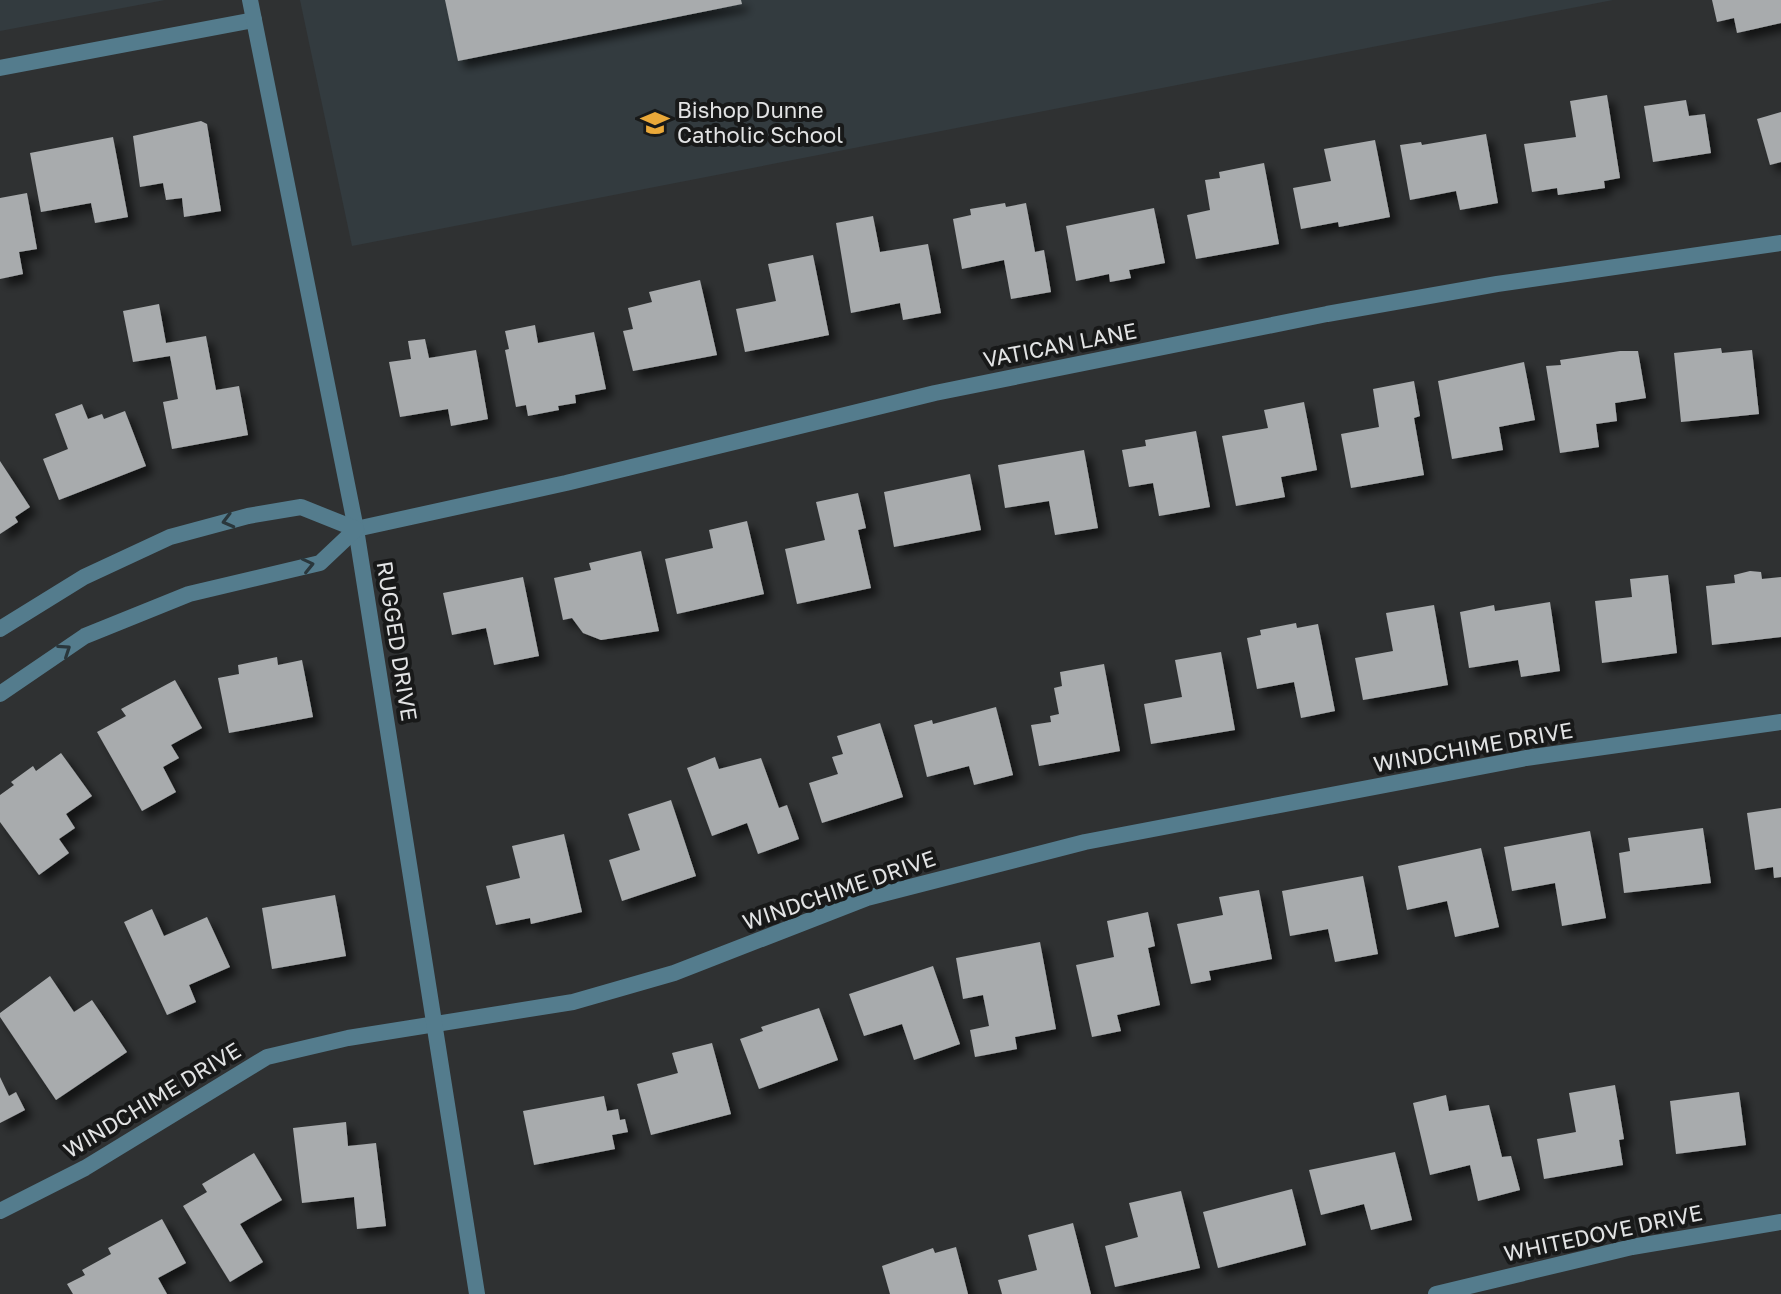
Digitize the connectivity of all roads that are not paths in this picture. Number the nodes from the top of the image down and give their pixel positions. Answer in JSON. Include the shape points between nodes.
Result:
{"nodes":[{"id":1,"x":250,"y":0,"type":"edge"},
{"id":2,"x":254,"y":20,"type":"junction"},
{"id":3,"x":0,"y":68,"type":"edge"},
{"id":4,"x":1781,"y":243,"type":"edge"},
{"id":5,"x":356,"y":529,"type":"junction"},
{"id":6,"x":0,"y":629,"type":"edge"},
{"id":7,"x":0,"y":694,"type":"edge"},
{"id":8,"x":1781,"y":722,"type":"edge"},
{"id":9,"x":437,"y":1026,"type":"junction"},
{"id":10,"x":0,"y":1211,"type":"edge"},
{"id":11,"x":1781,"y":1222,"type":"edge"},
{"id":12,"x":477,"y":1294,"type":"edge"},
{"id":13,"x":1436,"y":1294,"type":"edge"}],
"edges":[{"from":1,"to":2,"type":"street","name":"RUGGED DRIVE"},
{"from":2,"to":3,"type":"street"},
{"from":2,"to":5,"type":"street","name":"RUGGED DRIVE"},
{"from":4,"to":5,"type":"street","name":"VATICAN LANE","via":[[1327,314],[935,393]]},
{"from":5,"to":6,"type":"street","one_way":true,"via":[[301,507],[170,537],[84,577]]},
{"from":7,"to":5,"type":"street","one_way":true,"via":[[85,636],[189,594],[320,563]]},
{"from":5,"to":9,"type":"street","name":"RUGGED DRIVE"},
{"from":8,"to":9,"type":"street","name":"WINDCHIME DRIVE","via":[[1526,758],[1085,842],[867,898],[674,973],[573,1002]]},
{"from":9,"to":10,"type":"street","name":"WINDCHIME DRIVE","via":[[348,1038],[267,1057],[85,1168]]},
{"from":9,"to":12,"type":"street","name":"RUGGED DRIVE"},
{"from":11,"to":13,"type":"street","name":"WHITEDOVE DRIVE","via":[[1632,1247]]}]}
